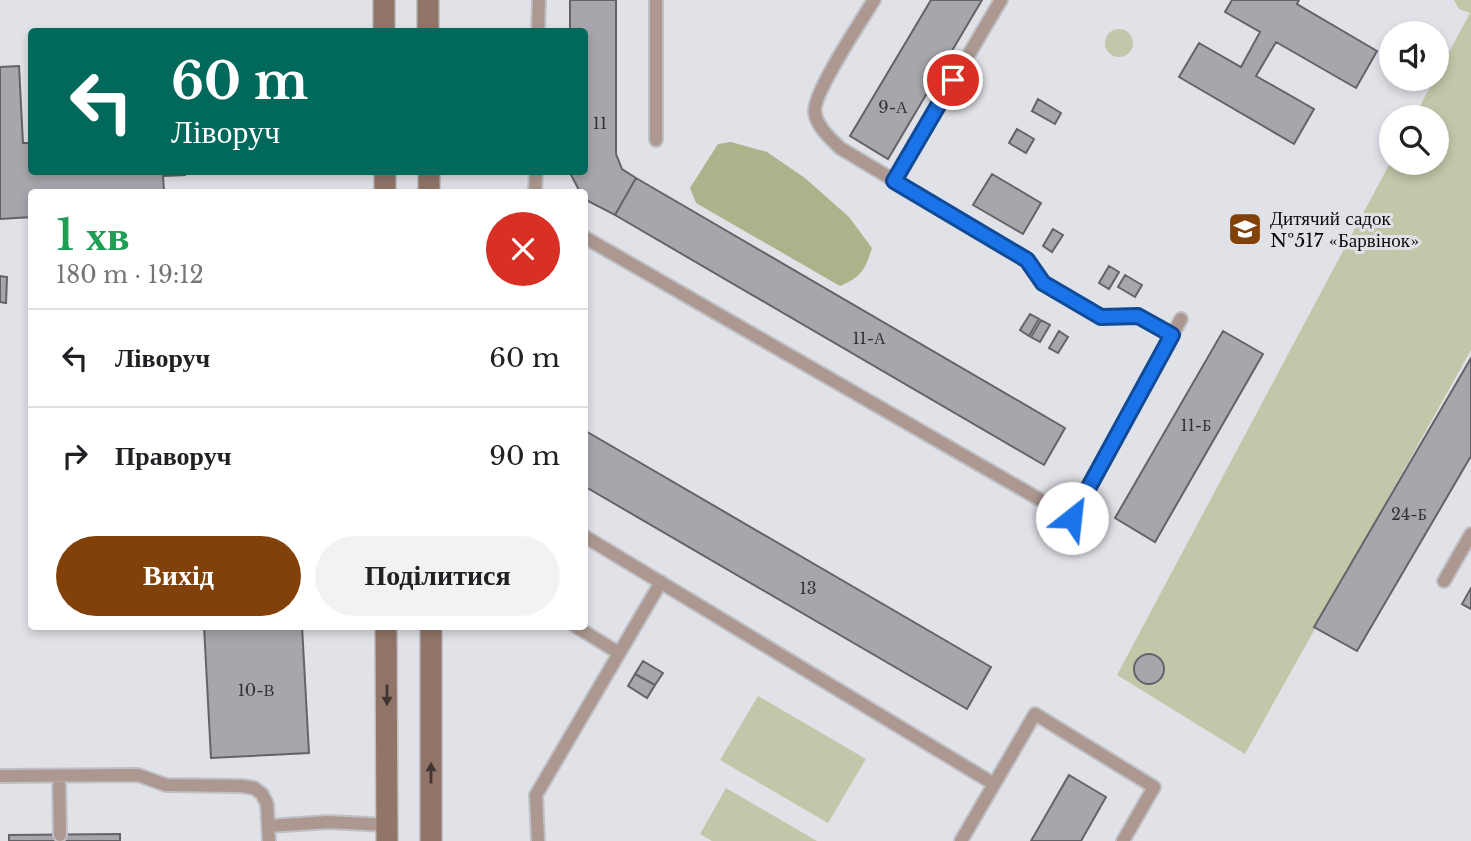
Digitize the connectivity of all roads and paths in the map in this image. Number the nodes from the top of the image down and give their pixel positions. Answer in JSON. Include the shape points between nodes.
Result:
{"nodes":[{"id":1,"x":384,"y":0,"type":"edge"},
{"id":2,"x":428,"y":0,"type":"edge"},
{"id":3,"x":539,"y":0,"type":"edge"},
{"id":4,"x":656,"y":0,"type":"edge"},
{"id":5,"x":874,"y":0,"type":"edge"},
{"id":6,"x":1001,"y":0,"type":"edge"},
{"id":7,"x":384,"y":28,"type":"edge"},
{"id":8,"x":428,"y":28,"type":"edge"},
{"id":9,"x":538,"y":28,"type":"edge"},
{"id":10,"x":656,"y":140,"type":"dead end"},
{"id":11,"x":894,"y":181,"type":"junction"},
{"id":12,"x":588,"y":239,"type":"edge"},
{"id":13,"x":1181,"y":319,"type":"dead end"},
{"id":14,"x":1172,"y":335,"type":"junction"},
{"id":15,"x":1471,"y":534,"type":"edge"},
{"id":16,"x":588,"y":538,"type":"edge"},
{"id":17,"x":1444,"y":581,"type":"dead end"},
{"id":18,"x":661,"y":582,"type":"junction"},
{"id":19,"x":386,"y":630,"type":"edge"},
{"id":20,"x":431,"y":630,"type":"edge"},
{"id":21,"x":582,"y":630,"type":"edge"},
{"id":22,"x":619,"y":653,"type":"junction"},
{"id":23,"x":0,"y":776,"type":"edge"},
{"id":24,"x":59,"y":777,"type":"junction"},
{"id":25,"x":994,"y":784,"type":"junction"},
{"id":26,"x":269,"y":826,"type":"junction"},
{"id":27,"x":387,"y":833,"type":"edge"},
{"id":28,"x":60,"y":835,"type":"dead end"},
{"id":29,"x":269,"y":841,"type":"edge"},
{"id":30,"x":431,"y":841,"type":"edge"},
{"id":31,"x":538,"y":841,"type":"edge"},
{"id":32,"x":961,"y":841,"type":"edge"},
{"id":33,"x":1123,"y":841,"type":"edge"}],
"edges":[{"from":1,"to":7,"type":"main road"},
{"from":2,"to":8,"type":"main road"},
{"from":3,"to":9,"type":"lane"},
{"from":4,"to":10,"type":"lane"},
{"from":5,"to":11,"type":"lane","via":[[819,93],[815,112],[840,148]]},
{"from":6,"to":11,"type":"lane"},
{"from":11,"to":14,"type":"lane","via":[[1027,260],[1043,283],[1101,317],[1138,316]]},
{"from":12,"to":14,"type":"lane","via":[[1072,518]]},
{"from":13,"to":14,"type":"lane"},
{"from":15,"to":17,"type":"lane"},
{"from":16,"to":18,"type":"lane"},
{"from":18,"to":22,"type":"lane"},
{"from":18,"to":25,"type":"lane"},
{"from":19,"to":27,"type":"main road","one_way":true},
{"from":30,"to":20,"type":"main road","one_way":true},
{"from":21,"to":22,"type":"lane"},
{"from":22,"to":31,"type":"lane","via":[[537,795]]},
{"from":23,"to":24,"type":"lane"},
{"from":24,"to":26,"type":"lane","via":[[138,775],[166,785],[254,788],[267,804]]},
{"from":24,"to":28,"type":"lane"},
{"from":25,"to":32,"type":"lane"},
{"from":25,"to":33,"type":"lane","via":[[1035,714],[1154,787]]},
{"from":26,"to":27,"type":"lane","via":[[328,822]]},
{"from":26,"to":29,"type":"lane"}]}
